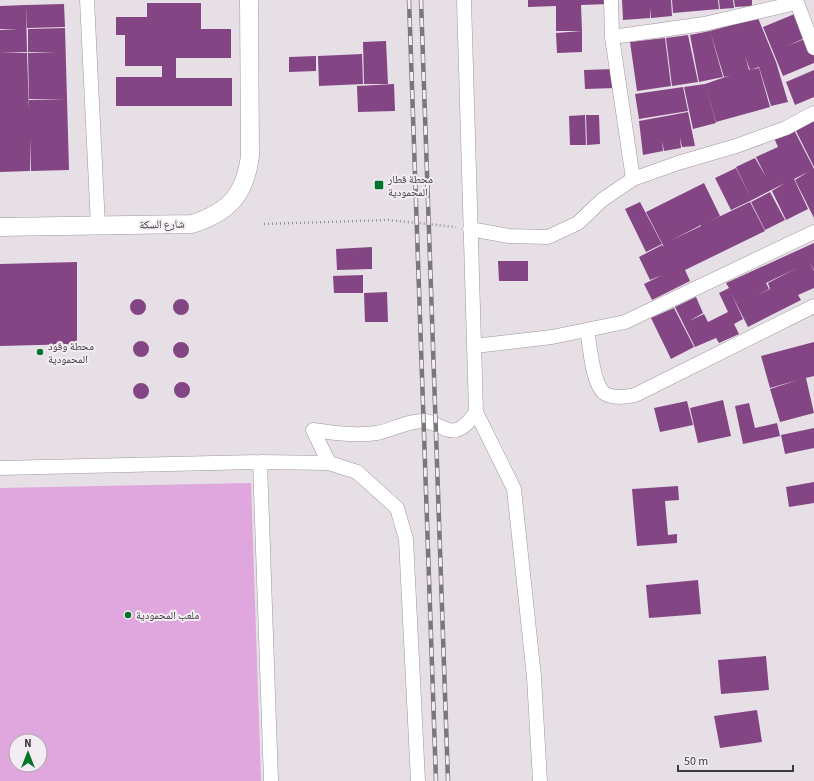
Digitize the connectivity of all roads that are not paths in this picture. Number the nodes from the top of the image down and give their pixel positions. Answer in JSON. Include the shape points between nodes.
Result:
{"nodes":[{"id":1,"x":87,"y":0,"type":"edge"},
{"id":2,"x":249,"y":0,"type":"edge"},
{"id":3,"x":464,"y":0,"type":"edge"},
{"id":4,"x":611,"y":0,"type":"edge"},
{"id":5,"x":796,"y":2,"type":"edge"},
{"id":6,"x":612,"y":37,"type":"junction"},
{"id":7,"x":814,"y":48,"type":"edge"},
{"id":8,"x":814,"y":113,"type":"edge"},
{"id":9,"x":633,"y":179,"type":"junction"},
{"id":10,"x":98,"y":226,"type":"junction"},
{"id":11,"x":0,"y":227,"type":"edge"},
{"id":12,"x":470,"y":229,"type":"junction"},
{"id":13,"x":814,"y":232,"type":"edge"},
{"id":14,"x":814,"y":306,"type":"edge"},
{"id":15,"x":587,"y":330,"type":"junction"},
{"id":16,"x":475,"y":346,"type":"junction"},
{"id":17,"x":476,"y":412,"type":"junction"},
{"id":18,"x":260,"y":462,"type":"junction"},
{"id":19,"x":329,"y":463,"type":"junction"},
{"id":20,"x":0,"y":468,"type":"edge"},
{"id":21,"x":271,"y":781,"type":"edge"},
{"id":22,"x":418,"y":781,"type":"edge"},
{"id":23,"x":540,"y":781,"type":"edge"}],
"edges":[{"from":1,"to":10,"type":"street"},
{"from":2,"to":10,"type":"street","name":"شارع السكة","via":[[250,156],[248,175],[239,193],[226,207],[210,218],[192,224]]},
{"from":3,"to":12,"type":"street"},
{"from":4,"to":6,"type":"street"},
{"from":5,"to":6,"type":"street","via":[[704,24]]},
{"from":5,"to":7,"type":"street"},
{"from":6,"to":9,"type":"street"},
{"from":8,"to":9,"type":"street","via":[[786,128]]},
{"from":9,"to":12,"type":"street","via":[[602,200],[578,224],[548,237],[509,236]]},
{"from":10,"to":11,"type":"street","name":"شارع السكة"},
{"from":12,"to":16,"type":"street"},
{"from":13,"to":15,"type":"street","via":[[625,322]]},
{"from":14,"to":15,"type":"street","via":[[635,395],[618,398],[605,393],[596,381]]},
{"from":15,"to":16,"type":"street"},
{"from":16,"to":17,"type":"street"},
{"from":17,"to":19,"type":"street","via":[[466,424],[454,431],[424,421],[403,424],[378,433],[348,434],[313,430]]},
{"from":17,"to":23,"type":"street","via":[[514,489],[534,677]]},
{"from":18,"to":19,"type":"street"},
{"from":18,"to":20,"type":"street"},
{"from":18,"to":21,"type":"street"},
{"from":19,"to":22,"type":"street","via":[[357,472],[397,508],[406,539]]}]}
